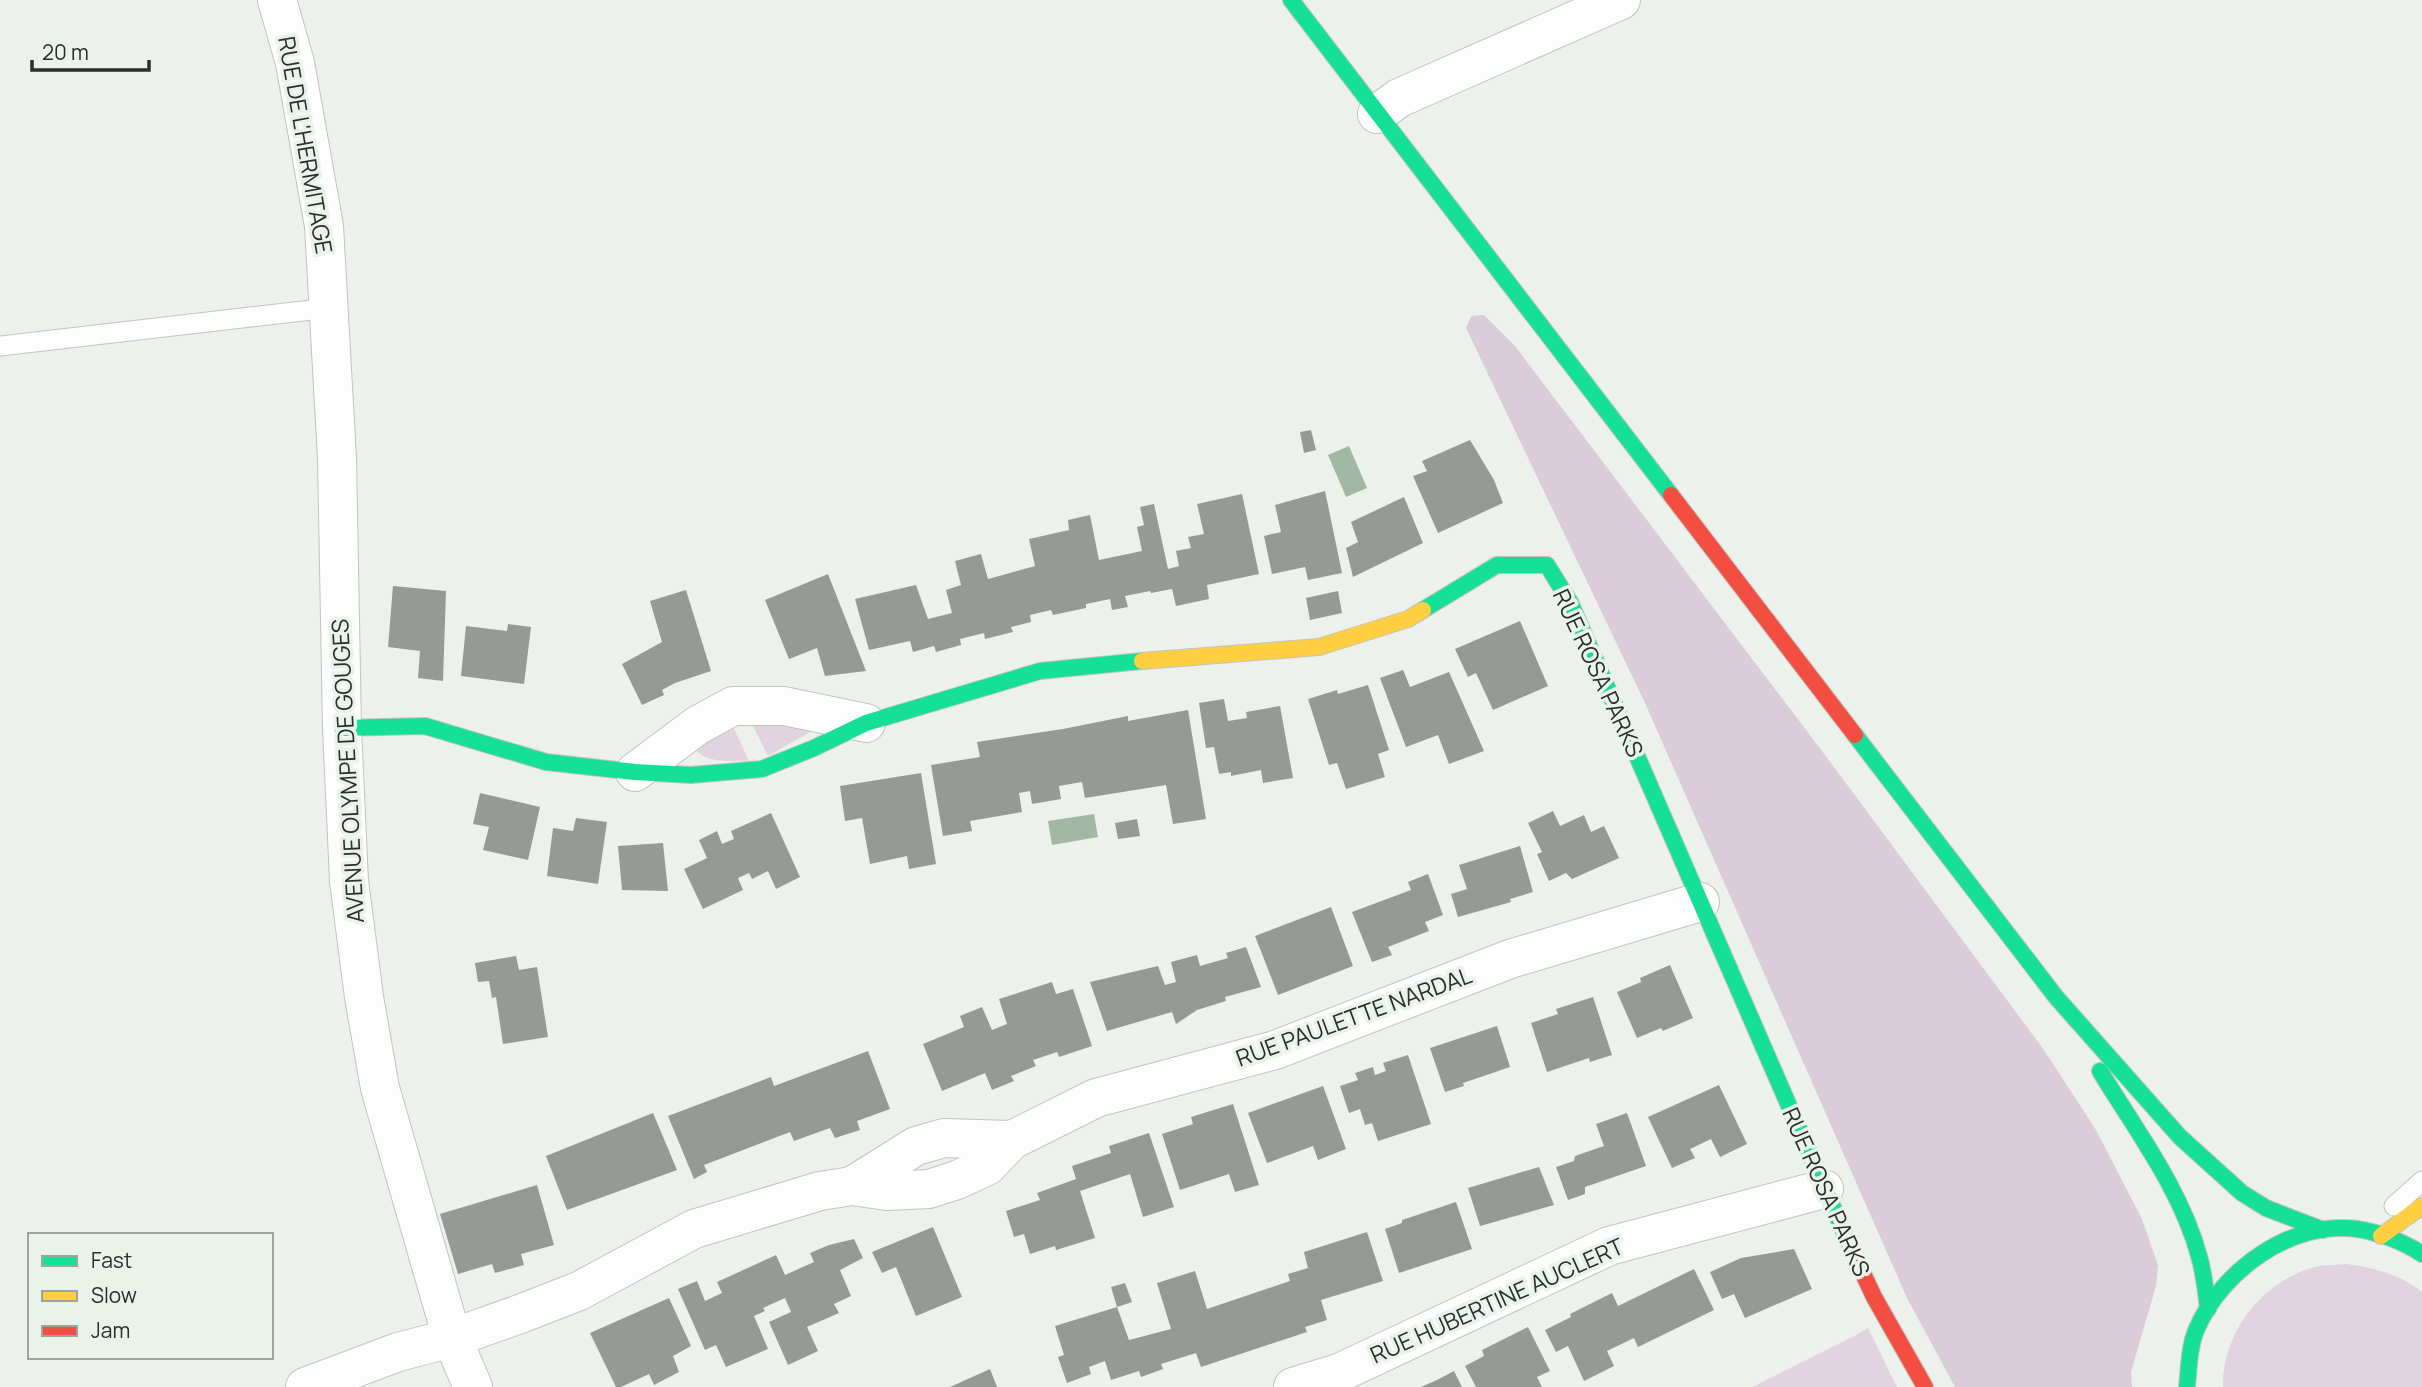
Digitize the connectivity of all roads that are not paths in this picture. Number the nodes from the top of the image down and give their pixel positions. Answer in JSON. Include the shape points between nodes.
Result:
{"nodes":[{"id":1,"x":276,"y":0,"type":"edge"},
{"id":2,"x":1291,"y":0,"type":"edge"},
{"id":3,"x":1621,"y":0,"type":"edge"},
{"id":4,"x":1377,"y":114,"type":"junction"},
{"id":5,"x":329,"y":308,"type":"junction"},
{"id":6,"x":0,"y":346,"type":"edge"},
{"id":7,"x":337,"y":458,"type":"joint"},
{"id":8,"x":866,"y":723,"type":"junction"},
{"id":9,"x":342,"y":728,"type":"junction"},
{"id":10,"x":635,"y":772,"type":"junction"},
{"id":11,"x":1700,"y":902,"type":"junction"},
{"id":12,"x":2056,"y":998,"type":"junction"},
{"id":13,"x":2422,"y":1181,"type":"edge"},
{"id":14,"x":1824,"y":1189,"type":"junction"},
{"id":15,"x":2422,"y":1206,"type":"edge"},
{"id":16,"x":2357,"y":1228,"type":"junction"},
{"id":17,"x":2323,"y":1230,"type":"junction"},
{"id":18,"x":2381,"y":1236,"type":"junction"},
{"id":19,"x":2422,"y":1254,"type":"edge"},
{"id":20,"x":2208,"y":1309,"type":"junction"},
{"id":21,"x":452,"y":1338,"type":"junction"},
{"id":22,"x":305,"y":1387,"type":"edge"},
{"id":23,"x":473,"y":1387,"type":"edge"},
{"id":24,"x":1293,"y":1387,"type":"edge"},
{"id":25,"x":1925,"y":1387,"type":"edge"},
{"id":26,"x":2187,"y":1387,"type":"edge"}],
"edges":[{"from":1,"to":5,"type":"street","name":"RUE DE L'HERMITAGE","via":[[295,62],[324,226]]},
{"from":2,"to":4,"type":"main road"},
{"from":3,"to":4,"type":"street","via":[[1399,98]]},
{"from":4,"to":12,"type":"main road"},
{"from":5,"to":6,"type":"lane"},
{"from":5,"to":7,"type":"street","name":"RUE DE L'HERMITAGE"},
{"from":7,"to":9,"type":"street","name":"AVENUE OLYMPE DE GOUGES"},
{"from":8,"to":10,"type":"main road","name":"RUE ROSA PARKS","via":[[762,769],[691,775]]},
{"from":8,"to":10,"type":"street","name":"RUE ROSA PARKS","via":[[784,706],[733,706],[698,725]]},
{"from":8,"to":11,"type":"main road","name":"RUE ROSA PARKS","via":[[1040,671],[1319,647],[1408,619],[1497,565],[1546,565],[1570,602]]},
{"from":9,"to":10,"type":"main road","name":"RUE ROSA PARKS","via":[[425,726],[546,762]]},
{"from":9,"to":21,"type":"street","name":"AVENUE OLYMPE DE GOUGES","via":[[349,881],[380,1088]]},
{"from":11,"to":14,"type":"main road","name":"RUE ROSA PARKS"},
{"from":11,"to":21,"type":"street","name":"RUE PAULETTE NARDAL","via":[[1510,959],[1275,1049],[1096,1098],[1012,1140],[987,1166],[957,1180],[929,1189],[887,1191],[852,1186],[820,1191],[694,1228],[579,1291]]},
{"from":12,"to":17,"type":"main road","via":[[2217,1172],[2266,1208]]},
{"from":12,"to":20,"type":"main road","via":[[2151,1154],[2181,1213],[2195,1242]]},
{"from":13,"to":16,"type":"lane","via":[[2388,1212]]},
{"from":14,"to":24,"type":"street","name":"RUE HUBERTINE AUCLERT","via":[[1609,1246],[1339,1373]]},
{"from":14,"to":25,"type":"main road","name":"RUE ROSA PARKS","via":[[1874,1297]]},
{"from":15,"to":18,"type":"main road"},
{"from":16,"to":17,"type":"main road"},
{"from":16,"to":18,"type":"main road"},
{"from":17,"to":20,"type":"main road","via":[[2296,1236],[2243,1267]]},
{"from":18,"to":19,"type":"main road"},
{"from":20,"to":26,"type":"main road","via":[[2196,1331]]},
{"from":21,"to":22,"type":"street","via":[[398,1352]]},
{"from":21,"to":23,"type":"street","name":"AVENUE OLYMPE DE GOUGES"}]}
